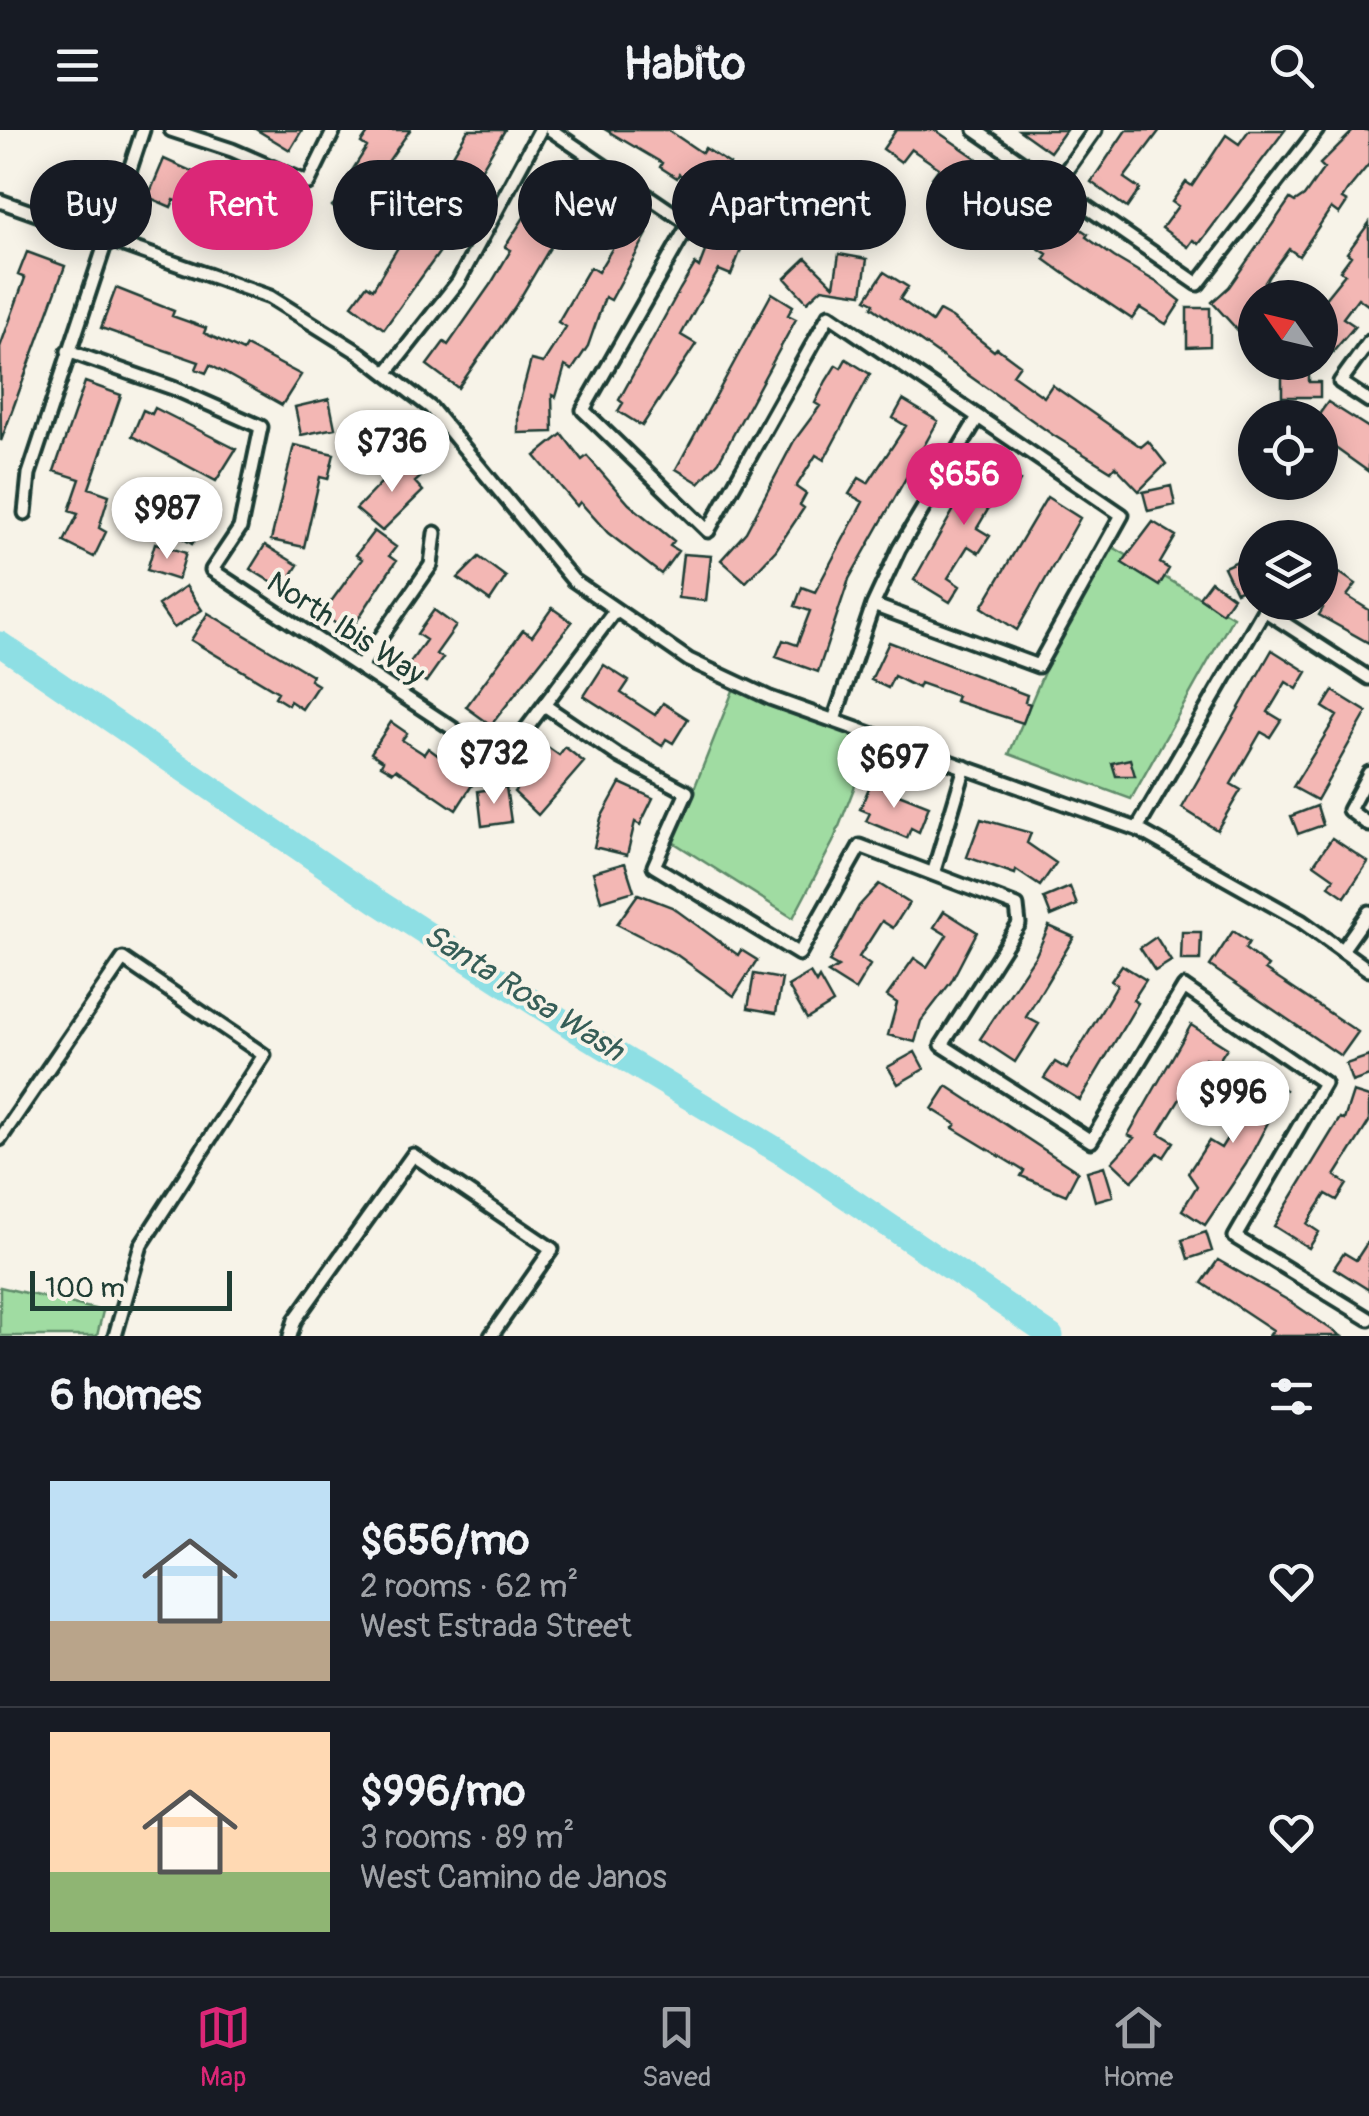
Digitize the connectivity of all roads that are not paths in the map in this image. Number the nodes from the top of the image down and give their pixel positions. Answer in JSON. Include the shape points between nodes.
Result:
{"nodes":[{"id":1,"x":143,"y":130,"type":"edge"},
{"id":2,"x":171,"y":130,"type":"edge"},
{"id":3,"x":334,"y":130,"type":"edge"},
{"id":4,"x":540,"y":130,"type":"edge"},
{"id":5,"x":551,"y":130,"type":"edge"},
{"id":6,"x":974,"y":130,"type":"edge"},
{"id":7,"x":1096,"y":130,"type":"edge"},
{"id":8,"x":1317,"y":130,"type":"edge"},
{"id":9,"x":132,"y":160,"type":"edge"},
{"id":10,"x":1019,"y":160,"type":"edge"},
{"id":11,"x":1074,"y":160,"type":"edge"},
{"id":12,"x":0,"y":201,"type":"edge"},
{"id":13,"x":1087,"y":207,"type":"edge"},
{"id":14,"x":30,"y":212,"type":"edge"},
{"id":15,"x":100,"y":250,"type":"edge"},
{"id":16,"x":138,"y":250,"type":"edge"},
{"id":17,"x":1369,"y":342,"type":"edge"},
{"id":18,"x":68,"y":351,"type":"junction"},
{"id":19,"x":387,"y":372,"type":"junction"},
{"id":20,"x":1369,"y":402,"type":"edge"},
{"id":21,"x":978,"y":417,"type":"junction"},
{"id":22,"x":25,"y":513,"type":"dead end"},
{"id":23,"x":435,"y":534,"type":"dead end"},
{"id":24,"x":873,"y":605,"type":"junction"},
{"id":25,"x":614,"y":612,"type":"junction"},
{"id":26,"x":360,"y":667,"type":"junction"},
{"id":27,"x":1369,"y":678,"type":"edge"},
{"id":28,"x":547,"y":707,"type":"junction"},
{"id":29,"x":834,"y":720,"type":"junction"},
{"id":30,"x":966,"y":767,"type":"junction"},
{"id":31,"x":1369,"y":773,"type":"edge"},
{"id":32,"x":1369,"y":825,"type":"edge"},
{"id":33,"x":1137,"y":829,"type":"junction"},
{"id":34,"x":933,"y":874,"type":"junction"},
{"id":35,"x":1369,"y":912,"type":"edge"},
{"id":36,"x":1342,"y":950,"type":"junction"},
{"id":37,"x":1369,"y":970,"type":"edge"},
{"id":38,"x":0,"y":1139,"type":"edge"},
{"id":39,"x":1369,"y":1319,"type":"edge"},
{"id":40,"x":115,"y":1336,"type":"edge"},
{"id":41,"x":290,"y":1336,"type":"edge"},
{"id":42,"x":491,"y":1336,"type":"edge"}],
"edges":[{"from":1,"to":9,"type":"street"},
{"from":2,"to":3,"type":"street","via":[[308,184]]},
{"from":4,"to":19,"type":"street","via":[[458,282]]},
{"from":5,"to":21,"type":"street","via":[[690,224],[583,410],[708,531],[829,315]]},
{"from":6,"to":10,"type":"street"},
{"from":7,"to":11,"type":"street"},
{"from":8,"to":13,"type":"street","via":[[1198,284]]},
{"from":12,"to":14,"type":"street"},
{"from":15,"to":18,"type":"street"},
{"from":16,"to":19,"type":"street","via":[[270,297]]},
{"from":17,"to":20,"type":"street","via":[[1340,382]]},
{"from":18,"to":22,"type":"street","via":[[29,474]]},
{"from":18,"to":26,"type":"street","name":"North Ibis Way","via":[[261,427],[240,528],[212,570]]},
{"from":19,"to":25,"type":"street","via":[[431,408],[573,580]]},
{"from":21,"to":24,"type":"street","via":[[899,548]]},
{"from":21,"to":24,"type":"street","via":[[1122,515],[1038,666]]},
{"from":23,"to":26,"type":"street","via":[[432,565]]},
{"from":24,"to":29,"type":"street"},
{"from":25,"to":28,"type":"street"},
{"from":25,"to":29,"type":"street","via":[[689,660]]},
{"from":26,"to":28,"type":"street","name":"North Ibis Way","via":[[502,761]]},
{"from":27,"to":33,"type":"street","via":[[1264,610]]},
{"from":28,"to":34,"type":"street","via":[[686,792],[654,866],[799,954],[860,846]]},
{"from":29,"to":30,"type":"street"},
{"from":30,"to":33,"type":"street"},
{"from":30,"to":34,"type":"street"},
{"from":31,"to":32,"type":"street","via":[[1348,810]]},
{"from":33,"to":36,"type":"street"},
{"from":34,"to":39,"type":"street","via":[[1017,906],[1019,924],[942,1046],[1091,1141],[1184,987],[1324,1083],[1236,1236]]},
{"from":35,"to":36,"type":"street"},
{"from":36,"to":37,"type":"street"},
{"from":38,"to":40,"type":"street","via":[[122,960],[264,1055],[141,1245]]},
{"from":41,"to":42,"type":"street","via":[[413,1156],[552,1249]]}]}
